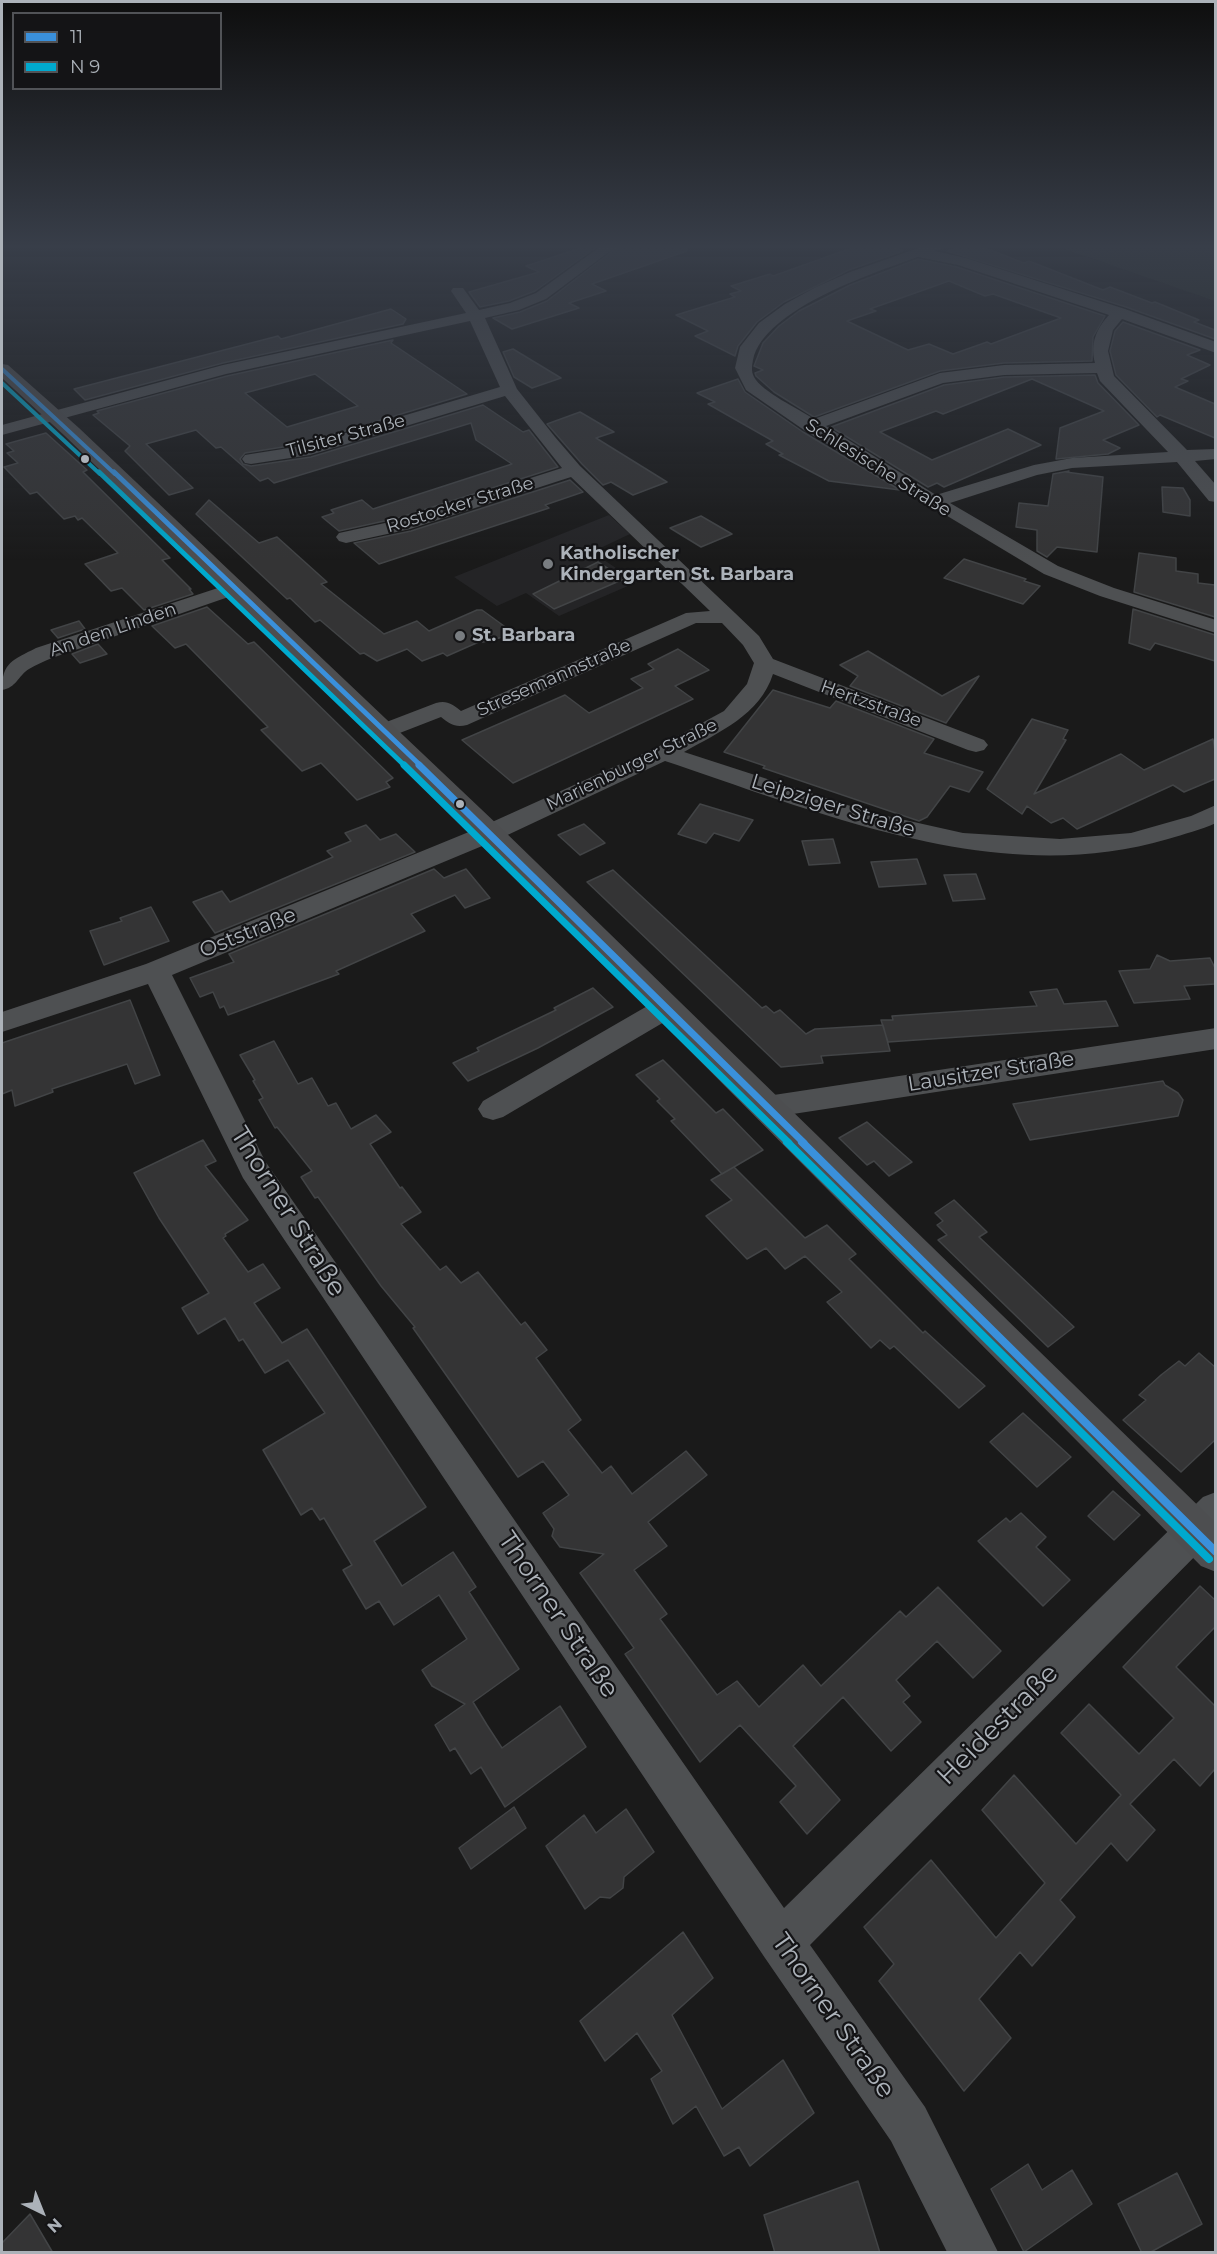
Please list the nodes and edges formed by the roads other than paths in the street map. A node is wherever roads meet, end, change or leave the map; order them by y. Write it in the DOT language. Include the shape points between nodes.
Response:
graph roads {
  1 [pos="304,351"];
  2 [pos="492,351"];
  3 [pos="746,351"];
  4 [pos="1100,351"];
  5 [pos="1103,368"];
  6 [pos="2,369"];
  7 [pos="509,390"];
  8 [pos="54,415"];
  9 [pos="810,426"];
  10 [pos="2,430"];
  11 [pos="1215,454"];
  12 [pos="1181,455"];
  13 [pos="251,459"];
  14 [pos="574,470"];
  15 [pos="1215,497"];
  16 [pos="934,502"];
  17 [pos="346,537"];
  18 [pos="233,589"];
  19 [pos="728,617"];
  20 [pos="1215,627"];
  21 [pos="765,663"];
  22 [pos="2,684"];
  23 [pos="384,731"];
  24 [pos="976,745"];
  25 [pos="664,753"];
  26 [pos="1215,813"];
  27 [pos="490,833"];
  28 [pos="156,971"];
  29 [pos="666,1008"];
  30 [pos="2,1022"];
  31 [pos="1215,1038"];
  32 [pos="767,1107"];
  33 [pos="493,1109"];
  34 [pos="1208,1531"];
  35 [pos="781,1942"];
  36 [pos="973,2253"];
  1 -- 8 [label="street"];
  2 -- 7 [label="street"];
  3 -- 9 [label="street, Schlesische Straße" via="742,371 753,388"];
  4 -- 5 [label="street"];
  5 -- 9 [label="street" via="1004,370 940,378"];
  5 -- 12 [label="street" via="1106,377"];
  6 -- 8 [label="street"];
  7 -- 13 [label="street, Tilsiter Straße" via="304,451"];
  7 -- 14 [label="street"];
  8 -- 10 [label="street"];
  8 -- 18 [label="street"];
  9 -- 16 [label="street, Schlesische Straße"];
  11 -- 12 [label="street"];
  12 -- 15 [label="street"];
  12 -- 16 [label="street" via="1072,463 1034,470"];
  14 -- 17 [label="street, Rostocker Straße" via="403,525"];
  14 -- 19 [label="street"];
  16 -- 20 [label="street, Schlesische Straße" via="1051,570"];
  18 -- 22 [label="street, An den Linden" via="44,653 18,666"];
  18 -- 23 [label="street"];
  19 -- 21 [label="street"];
  19 -- 23 [label="street, Stresemannstraße" via="693,617 459,720 444,708"];
  21 -- 24 [label="street, Hertzstraße"];
  21 -- 25 [label="street, Marienburger Straße" via="758,685 732,716"];
  23 -- 27 [label="street"];
  25 -- 26 [label="street, Leipziger Straße" via="864,819 963,841 1060,847 1132,841"];
  25 -- 27 [label="street, Marienburger Straße"];
  27 -- 28 [label="street, Oststraße"];
  27 -- 29 [label="street"];
  28 -- 30 [label="street, Oststraße"];
  28 -- 35 [label="street, Thorner Straße" via="254,1169"];
  29 -- 32 [label="street"];
  29 -- 33 [label="street"];
  31 -- 32 [label="street, Lausitzer Straße"];
  32 -- 34 [label="street"];
  34 -- 35 [label="street, Heidestraße"];
  35 -- 36 [label="street, Thorner Straße" via="908,2124"];
}
